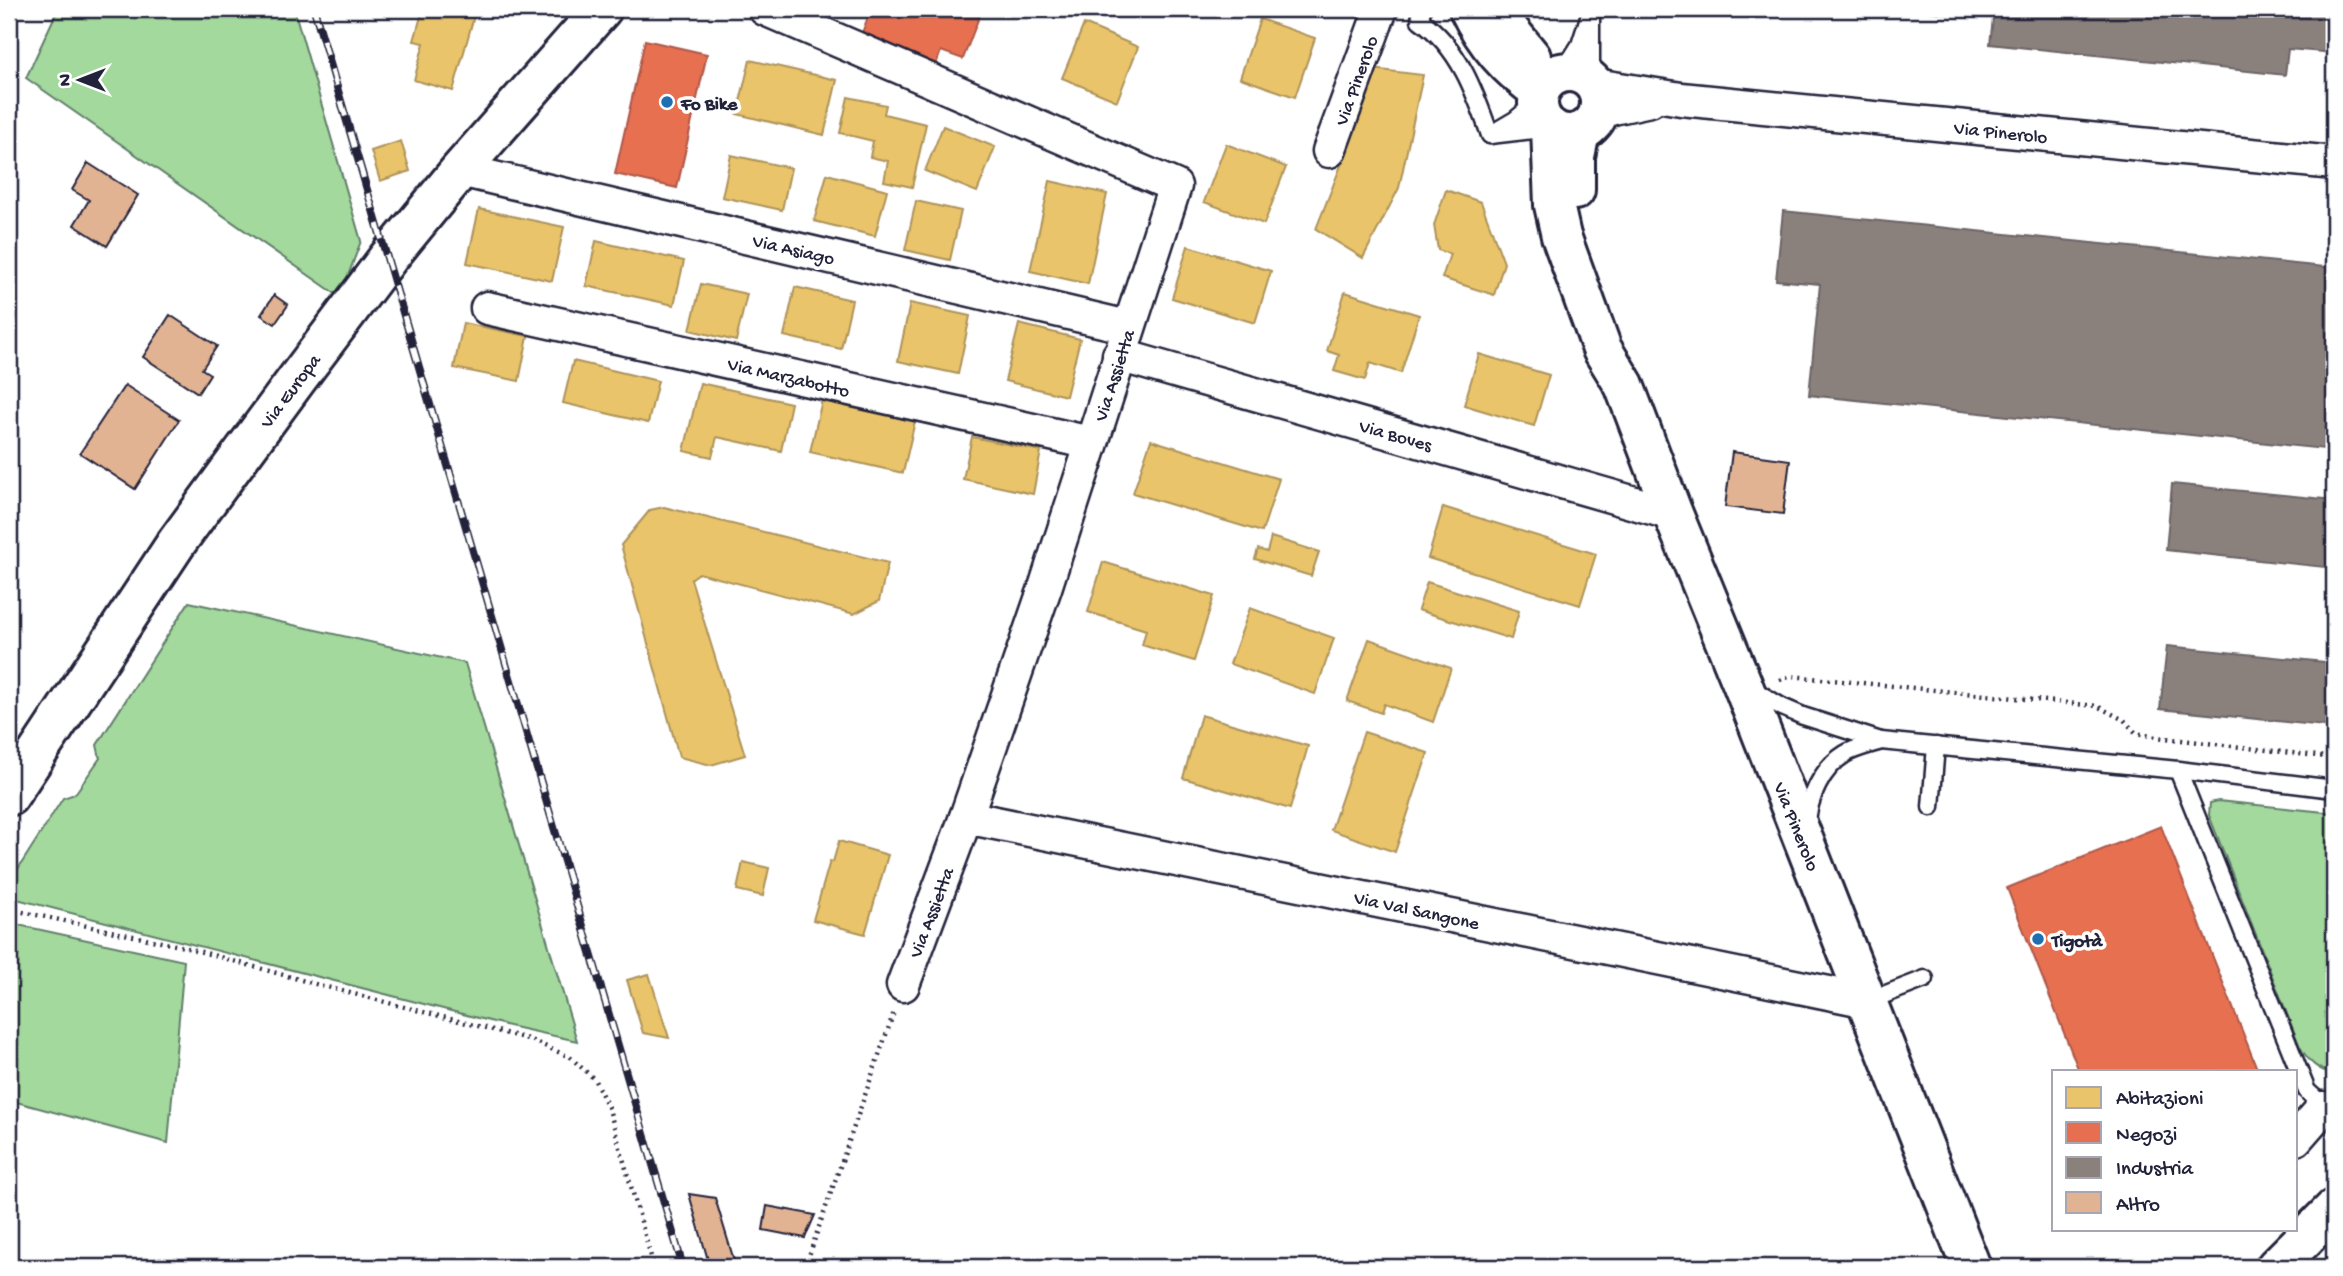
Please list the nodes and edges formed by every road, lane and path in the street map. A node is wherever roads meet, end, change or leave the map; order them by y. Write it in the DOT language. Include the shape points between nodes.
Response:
graph roads {
  1 [pos="602,9"];
  2 [pos="765,9"];
  3 [pos="1381,9"];
  4 [pos="1422,9"];
  5 [pos="1469,9"];
  6 [pos="1500,9"];
  7 [pos="1591,10"];
  8 [pos="1568,97"];
  9 [pos="1490,135"];
  10 [pos="1329,151"];
  11 [pos="2334,163"];
  12 [pos="460,170"];
  13 [pos="487,308"];
  14 [pos="1124,341"];
  15 [pos="1091,443"];
  16 [pos="1673,514"];
  17 [pos="1759,682"];
  18 [pos="1881,741"];
  19 [pos="1936,746"];
  20 [pos="2334,758"];
  21 [pos="2178,770"];
  22 [pos="2334,789"];
  23 [pos="9,796"];
  24 [pos="1931,807"];
  25 [pos="966,817"];
  26 [pos="1806,848"];
  27 [pos="9,909"];
  28 [pos="1925,979"];
  29 [pos="903,985"];
  30 [pos="1868,1001"];
  31 [pos="2298,1070"];
  32 [pos="2298,1071"];
  33 [pos="2328,1111"];
  34 [pos="2298,1137"];
  35 [pos="2334,1209"];
  36 [pos="654,1267"];
  37 [pos="805,1267"];
  38 [pos="1972,1267"];
  39 [pos="2276,1267"];
  1 -- 12 [label="main road, Via Europa"];
  2 -- 14 [label="street, Via Assietta" via="1175,186"];
  3 -- 10 [label="street, Via Pinerolo"];
  4 -- 9 [label="lane" via="1420,20 1459,60"];
  5 -- 8 [label="main road" via="1516,74"];
  6 -- 8 [label="main road" via="1524,50"];
  7 -- 8 [label="lane"];
  7 -- 8 [label="lane"];
  8 -- 9 [label="lane"];
  8 -- 9 [label="lane"];
  8 -- 11 [label="street, Via Pinerolo" via="1637,102 1669,98"];
  8 -- 16 [label="main road, Via Pinerolo" via="1581,222 1613,314 1624,385"];
  12 -- 14 [label="street, Via Asiago"];
  12 -- 23 [label="main road, Via Europa" via="177,542"];
  13 -- 15 [label="street, Via Marzabotto"];
  14 -- 15 [label="street, Via Assietta"];
  14 -- 16 [label="street, Via Boves"];
  15 -- 25 [label="street, Via Assietta"];
  16 -- 17 [label="main road, Via Pinerolo"];
  17 -- 18 [label="lane" via="1782,707"];
  17 -- 20 [label="path" via="1791,677 2097,706 2124,720 2136,733"];
  17 -- 26 [label="main road, Via Pinerolo"];
  18 -- 19 [label="lane"];
  18 -- 26 [label="lane" via="1844,754 1818,782 1807,809"];
  19 -- 21 [label="lane"];
  19 -- 24 [label="lane"];
  21 -- 22 [label="lane"];
  21 -- 31 [label="lane"];
  25 -- 29 [label="street, Via Assietta"];
  25 -- 30 [label="street, Via Val Sangone"];
  26 -- 30 [label="main road, Via Pinerolo"];
  27 -- 36 [label="path" via="184,947 528,1039 570,1057 594,1079 609,1109"];
  28 -- 30 [label="lane"];
  29 -- 37 [label="path"];
  30 -- 38 [label="main road, Via Pinerolo"];
  32 -- 33 [label="lane" via="2306,1091"];
  33 -- 34 [label="street"];
  35 -- 39 [label="main road"];
}
